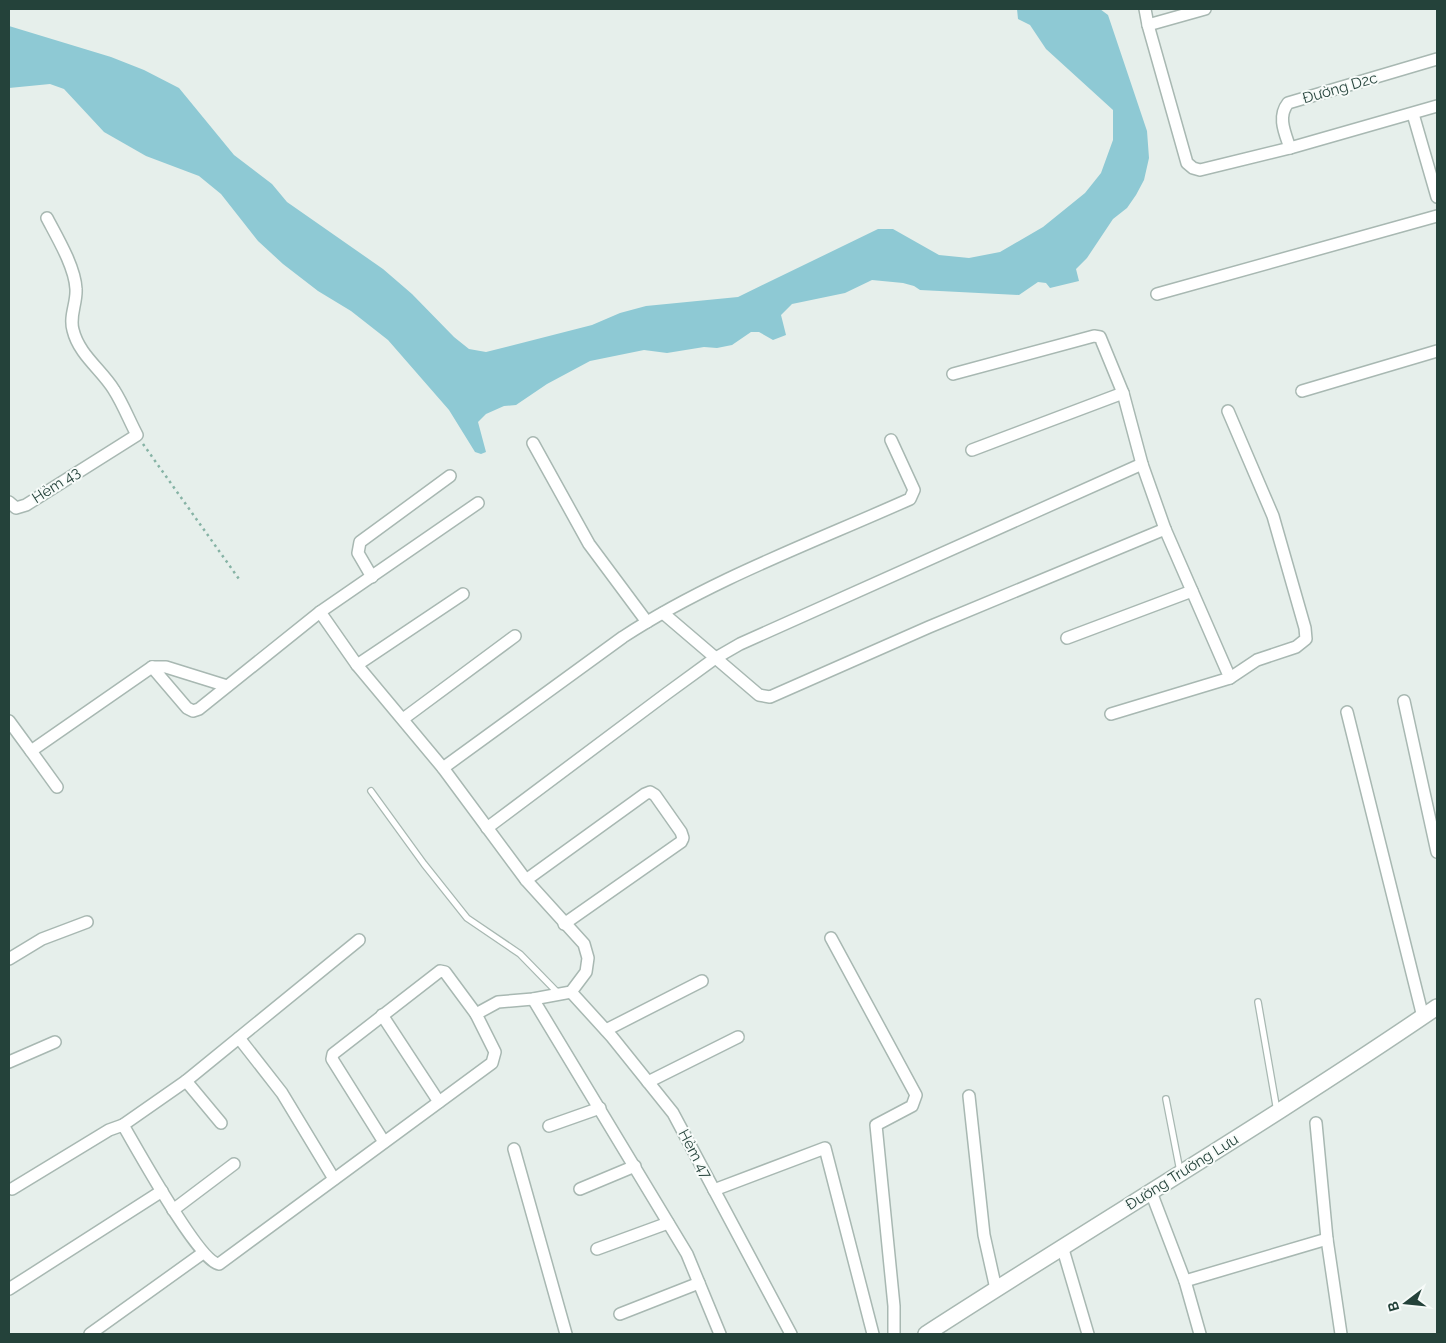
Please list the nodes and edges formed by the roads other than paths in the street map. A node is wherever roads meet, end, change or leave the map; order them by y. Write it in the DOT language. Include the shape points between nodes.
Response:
graph roads {
  1 [pos="1145,9"];
  2 [pos="1205,9"];
  3 [pos="1148,25"];
  4 [pos="1437,59"];
  5 [pos="1437,106"];
  6 [pos="1413,114"];
  7 [pos="1290,148"];
  8 [pos="1437,197"];
  9 [pos="1437,216"];
  10 [pos="47,218"];
  11 [pos="1157,294"];
  12 [pos="1437,351"];
  13 [pos="953,374"];
  14 [pos="1302,391"];
  15 [pos="1123,393"];
  16 [pos="1228,411"];
  17 [pos="892,440"];
  18 [pos="533,443"];
  19 [pos="972,450"];
  20 [pos="1142,464"];
  21 [pos="450,476"];
  22 [pos="9,502"];
  23 [pos="478,503"];
  24 [pos="1165,529"];
  25 [pos="372,577"];
  26 [pos="1192,591"];
  27 [pos="463,594"];
  28 [pos="320,612"];
  29 [pos="663,613"];
  30 [pos="643,624"];
  31 [pos="515,636"];
  32 [pos="1067,638"];
  33 [pos="714,659"];
  34 [pos="356,665"];
  35 [pos="152,667"];
  36 [pos="1230,678"];
  37 [pos="227,686"];
  38 [pos="1404,701"];
  39 [pos="1347,712"];
  40 [pos="1111,714"];
  41 [pos="403,719"];
  42 [pos="9,721"];
  43 [pos="30,751"];
  44 [pos="443,768"];
  45 [pos="57,787"];
  46 [pos="371,791"];
  47 [pos="487,828"];
  48 [pos="1437,852"];
  49 [pos="526,880"];
  50 [pos="87,922"];
  51 [pos="564,924"];
  52 [pos="831,938"];
  53 [pos="359,940"];
  54 [pos="9,959"];
  55 [pos="702,981"];
  56 [pos="571,992"];
  57 [pos="559,994"];
  58 [pos="533,999"];
  59 [pos="1258,1002"];
  60 [pos="1437,1007"];
  61 [pos="476,1014"];
  62 [pos="382,1015"];
  63 [pos="1423,1017"];
  64 [pos="606,1030"];
  65 [pos="738,1037"];
  66 [pos="239,1038"];
  67 [pos="54,1042"];
  68 [pos="9,1062"];
  69 [pos="186,1081"];
  70 [pos="648,1082"];
  71 [pos="969,1096"];
  72 [pos="1166,1099"];
  73 [pos="439,1102"];
  74 [pos="600,1108"];
  75 [pos="1278,1113"];
  76 [pos="221,1123"];
  77 [pos="1316,1123"];
  78 [pos="123,1125"];
  79 [pos="549,1126"];
  80 [pos="384,1142"];
  81 [pos="514,1148"];
  82 [pos="234,1164"];
  83 [pos="634,1166"];
  84 [pos="1180,1174"];
  85 [pos="334,1180"];
  86 [pos="12,1189"];
  87 [pos="580,1189"];
  88 [pos="714,1190"];
  89 [pos="162,1191"];
  90 [pos="1151,1192"];
  91 [pos="173,1210"];
  92 [pos="668,1223"];
  93 [pos="1328,1239"];
  94 [pos="1062,1246"];
  95 [pos="597,1249"];
  96 [pos="203,1253"];
  97 [pos="1185,1281"];
  98 [pos="699,1283"];
  99 [pos="9,1289"];
  100 [pos="996,1289"];
  101 [pos="620,1314"];
  102 [pos="90,1334"];
  103 [pos="566,1334"];
  104 [pos="720,1334"];
  105 [pos="791,1334"];
  106 [pos="873,1334"];
  107 [pos="894,1334"];
  108 [pos="926,1334"];
  109 [pos="1088,1334"];
  110 [pos="1200,1334"];
  111 [pos="1341,1334"];
  1 -- 3 [label="street"];
  2 -- 3 [label="street"];
  3 -- 7 [label="street" via="1190,166 1200,170"];
  4 -- 7 [label="street, Đường D2c" via="1288,103 1282,119"];
  5 -- 6 [label="street"];
  6 -- 7 [label="street"];
  6 -- 8 [label="street"];
  9 -- 11 [label="street"];
  10 -- 22 [label="street, Hẻm 43" via="76,287 76,304 71,318 73,331 84,354 114,389 135,436 26,505 16,508"];
  12 -- 14 [label="street"];
  13 -- 15 [label="street" via="1094,336 1100,337 1105,346"];
  15 -- 19 [label="street"];
  15 -- 20 [label="street"];
  16 -- 36 [label="street" via="1272,516 1306,639 1296,647 1257,660"];
  17 -- 29 [label="street" via="914,490 910,499 708,589"];
  18 -- 30 [label="street" via="589,544"];
  20 -- 24 [label="street"];
  20 -- 33 [label="street" via="870,584"];
  21 -- 25 [label="street" via="360,542 358,553"];
  23 -- 25 [label="street"];
  24 -- 26 [label="street"];
  24 -- 33 [label="street" via="929,626 770,697 759,695"];
  25 -- 28 [label="street"];
  26 -- 32 [label="street"];
  26 -- 36 [label="street"];
  27 -- 34 [label="street"];
  28 -- 34 [label="street"];
  28 -- 37 [label="street"];
  29 -- 30 [label="street"];
  29 -- 33 [label="street"];
  30 -- 44 [label="street"];
  31 -- 41 [label="street"];
  33 -- 47 [label="street"];
  34 -- 41 [label="street"];
  35 -- 37 [label="street" via="166,666"];
  35 -- 37 [label="street" via="193,711 199,710"];
  35 -- 43 [label="street"];
  36 -- 40 [label="street"];
  38 -- 48 [label="street"];
  39 -- 63 [label="street"];
  41 -- 44 [label="street"];
  42 -- 43 [label="street"];
  43 -- 45 [label="street"];
  44 -- 47 [label="street"];
  46 -- 57 [label="lane" via="467,918 520,954"];
  47 -- 49 [label="street"];
  49 -- 51 [label="street"];
  49 -- 51 [label="street" via="645,794 655,795 681,832 681,842"];
  50 -- 54 [label="street" via="42,939"];
  51 -- 56 [label="street" via="584,944 588,958 586,972"];
  52 -- 107 [label="street" via="916,1095 912,1106 876,1125"];
  53 -- 66 [label="street"];
  55 -- 64 [label="street"];
  56 -- 57 [label="street"];
  56 -- 64 [label="street, Hẻm 47"];
  57 -- 58 [label="street"];
  58 -- 61 [label="street" via="498,1002"];
  58 -- 74 [label="street"];
  59 -- 75 [label="lane"];
  60 -- 63 [label="street, Đường Trường Lưu"];
  61 -- 62 [label="street" via="445,972 440,971"];
  61 -- 73 [label="street" via="495,1057 492,1063"];
  62 -- 73 [label="street"];
  62 -- 80 [label="street" via="332,1059"];
  63 -- 75 [label="street, Đường Trường Lưu"];
  64 -- 70 [label="street, Hẻm 47"];
  65 -- 70 [label="street"];
  66 -- 69 [label="street"];
  66 -- 85 [label="street" via="282,1093"];
  67 -- 68 [label="street"];
  69 -- 76 [label="street"];
  69 -- 78 [label="street"];
  70 -- 88 [label="street, Hẻm 47" via="673,1113"];
  71 -- 100 [label="street" via="983,1228"];
  72 -- 84 [label="lane"];
  73 -- 80 [label="street"];
  74 -- 79 [label="street"];
  74 -- 83 [label="street"];
  75 -- 84 [label="street, Đường Trường Lưu"];
  77 -- 93 [label="street"];
  78 -- 86 [label="street" via="109,1130"];
  78 -- 89 [label="street"];
  80 -- 85 [label="street"];
  81 -- 103 [label="street"];
  82 -- 91 [label="street"];
  83 -- 87 [label="street"];
  83 -- 92 [label="street"];
  84 -- 90 [label="street, Đường Trường Lưu"];
  85 -- 96 [label="street" via="219,1264 213,1264"];
  88 -- 105 [label="street, Hẻm 47"];
  88 -- 106 [label="street" via="825,1148"];
  89 -- 91 [label="street"];
  89 -- 99 [label="street"];
  90 -- 94 [label="street, Đường Trường Lưu"];
  90 -- 97 [label="street"];
  91 -- 96 [label="street"];
  92 -- 95 [label="street"];
  92 -- 98 [label="street" via="687,1254"];
  93 -- 97 [label="street"];
  93 -- 111 [label="street"];
  94 -- 100 [label="street, Đường Trường Lưu"];
  94 -- 109 [label="street"];
  96 -- 102 [label="street"];
  97 -- 110 [label="street"];
  98 -- 101 [label="street"];
  98 -- 104 [label="street"];
  100 -- 108 [label="street, Đường Trường Lưu"];
}
